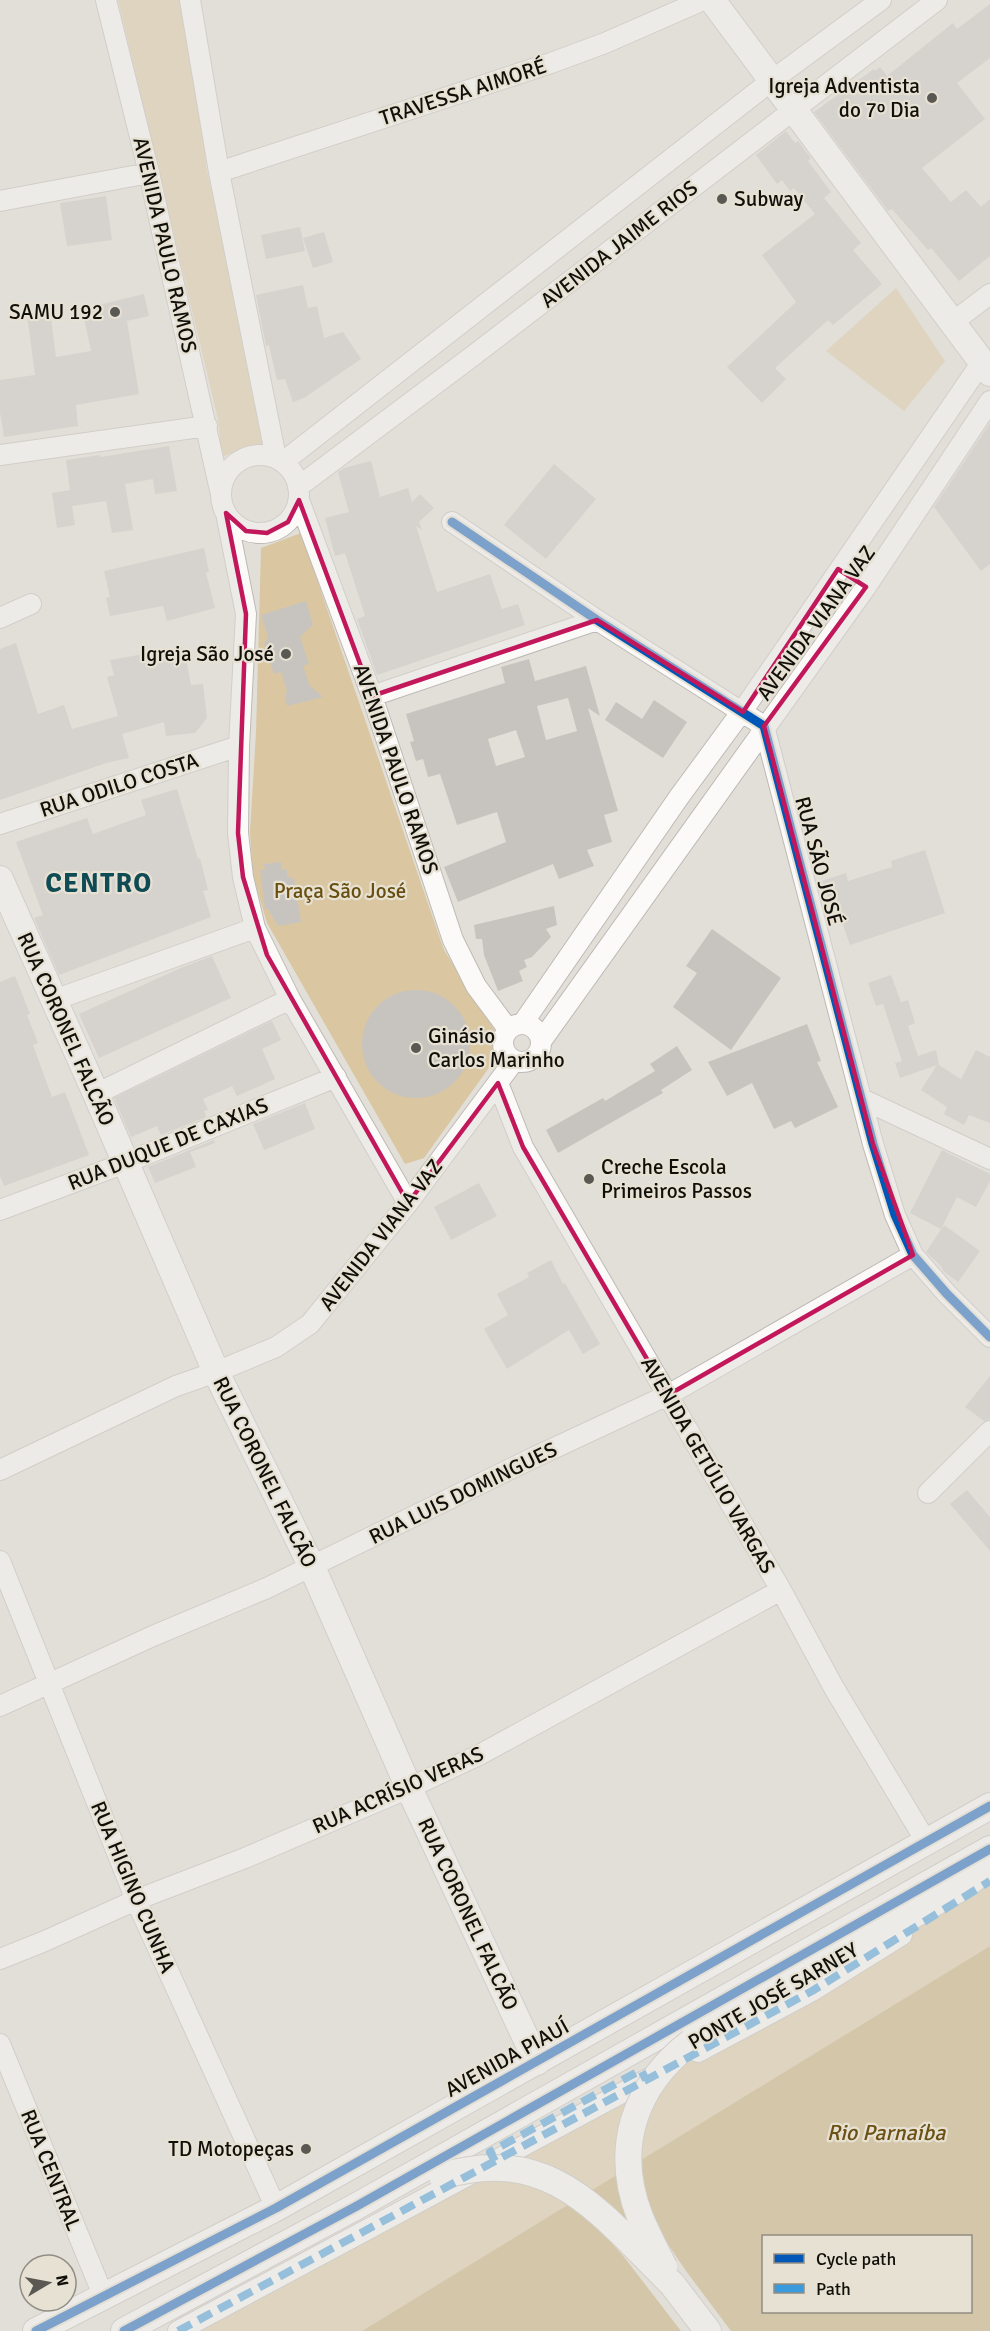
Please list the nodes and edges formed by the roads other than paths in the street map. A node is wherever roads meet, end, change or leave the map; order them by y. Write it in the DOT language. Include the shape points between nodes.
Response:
graph roads {
  1 [pos="106,0"];
  2 [pos="190,0"];
  3 [pos="703,0"];
  4 [pos="712,0"];
  5 [pos="881,0"];
  6 [pos="938,0"];
  7 [pos="771,81"];
  8 [pos="793,110"];
  9 [pos="219,172"];
  10 [pos="149,173"];
  11 [pos="0,201"];
  12 [pos="616,204"];
  13 [pos="636,230"];
  14 [pos="990,294"];
  15 [pos="952,322"];
  16 [pos="454,329"];
  17 [pos="474,355"];
  18 [pos="986,368"];
  19 [pos="990,401"];
  20 [pos="207,426"];
  21 [pos="0,455"];
  22 [pos="280,460"];
  23 [pos="220,490"];
  24 [pos="298,494"];
  25 [pos="226,513"];
  26 [pos="452,522"];
  27 [pos="838,569"];
  28 [pos="866,587"];
  29 [pos="31,604"];
  30 [pos="0,618"];
  31 [pos="597,620"];
  32 [pos="372,696"];
  33 [pos="742,712"];
  34 [pos="765,726"];
  35 [pos="239,746"];
  36 [pos="0,824"];
  37 [pos="622,878"];
  38 [pos="0,879"];
  39 [pos="644,894"];
  40 [pos="255,928"];
  41 [pos="290,999"];
  42 [pos="54,1000"];
  43 [pos="516,1026"];
  44 [pos="542,1040"];
  45 [pos="514,1060"];
  46 [pos="336,1077"];
  47 [pos="498,1083"];
  48 [pos="96,1094"];
  49 [pos="862,1099"];
  50 [pos="990,1159"];
  51 [pos="125,1163"];
  52 [pos="408,1203"];
  53 [pos="0,1210"];
  54 [pos="913,1254"];
  55 [pos="990,1337"];
  56 [pos="216,1372"];
  57 [pos="668,1395"];
  58 [pos="990,1431"];
  59 [pos="0,1470"];
  60 [pos="928,1493"];
  61 [pos="0,1562"];
  62 [pos="312,1567"];
  63 [pos="780,1590"];
  64 [pos="50,1685"];
  65 [pos="0,1706"];
  66 [pos="409,1788"];
  67 [pos="990,1806"];
  68 [pos="927,1843"];
  69 [pos="990,1849"];
  70 [pos="990,1866"];
  71 [pos="990,1881"];
  72 [pos="136,1900"];
  73 [pos="0,1959"];
  74 [pos="0,2044"];
  75 [pos="537,2062"];
  76 [pos="276,2208"];
  77 [pos="672,2284"];
  78 [pos="103,2295"];
  79 [pos="178,2325"];
  80 [pos="36,2331"];
  81 [pos="124,2331"];
  82 [pos="139,2331"];
  83 [pos="708,2331"];
  1 -- 10 [label="street, AVENIDA PAULO RAMOS"];
  2 -- 9 [label="street"];
  3 -- 9 [label="street, TRAVESSA AIMORÉ" via="562,59"];
  4 -- 7 [label="main road"];
  5 -- 7 [label="street, AVENIDA JAIME RIOS"];
  6 -- 8 [label="street, AVENIDA JAIME RIOS"];
  7 -- 8 [label="main road"];
  7 -- 12 [label="street, AVENIDA JAIME RIOS"];
  8 -- 13 [label="street, AVENIDA JAIME RIOS"];
  8 -- 15 [label="main road"];
  9 -- 22 [label="street"];
  10 -- 11 [label="street"];
  10 -- 20 [label="street, AVENIDA PAULO RAMOS"];
  12 -- 13 [label="street"];
  12 -- 16 [label="street, AVENIDA JAIME RIOS"];
  13 -- 17 [label="street, AVENIDA JAIME RIOS"];
  14 -- 15 [label="street"];
  15 -- 18 [label="main road"];
  16 -- 17 [label="street"];
  16 -- 22 [label="street, AVENIDA JAIME RIOS"];
  17 -- 24 [label="street, AVENIDA JAIME RIOS"];
  18 -- 27 [label="street, AVENIDA VIANA VAZ"];
  19 -- 28 [label="street, AVENIDA VIANA VAZ"];
  20 -- 21 [label="street"];
  20 -- 23 [label="street, AVENIDA PAULO RAMOS"];
  22 -- 23 [label="street" via="258,454 240,459 226,472"];
  22 -- 24 [label="street" via="290,469"];
  23 -- 25 [label="street"];
  24 -- 25 [label="street" via="295,512 288,522 267,533 246,531"];
  24 -- 32 [label="street, AVENIDA PAULO RAMOS"];
  25 -- 35 [label="street" via="246,614"];
  26 -- 31 [label="street"];
  27 -- 28 [label="street"];
  27 -- 33 [label="street, AVENIDA VIANA VAZ"];
  28 -- 34 [label="street, AVENIDA VIANA VAZ"];
  29 -- 30 [label="street"];
  31 -- 32 [label="street"];
  31 -- 33 [label="street"];
  32 -- 43 [label="street, AVENIDA PAULO RAMOS" via="453,940 476,986"];
  33 -- 34 [label="street"];
  33 -- 37 [label="street, AVENIDA VIANA VAZ"];
  34 -- 39 [label="street, AVENIDA VIANA VAZ"];
  34 -- 49 [label="street, RUA SÃO JOSÉ"];
  35 -- 36 [label="street, RUA ODILO COSTA"];
  35 -- 40 [label="street" via="238,833"];
  37 -- 39 [label="street"];
  37 -- 43 [label="street, AVENIDA VIANA VAZ"];
  38 -- 42 [label="main road, RUA CORONEL FALCÃO"];
  39 -- 44 [label="street, AVENIDA VIANA VAZ"];
  40 -- 41 [label="street"];
  40 -- 42 [label="street"];
  41 -- 46 [label="street"];
  41 -- 48 [label="street"];
  42 -- 48 [label="main road, RUA CORONEL FALCÃO"];
  43 -- 44 [label="street" via="535,1028"];
  43 -- 45 [label="street" via="505,1034 503,1046"];
  44 -- 45 [label="street" via="540,1051 532,1060"];
  45 -- 47 [label="street, AVENIDA VIANA VAZ"];
  46 -- 51 [label="street, RUA DUQUE DE CAXIAS"];
  46 -- 52 [label="street"];
  47 -- 52 [label="street, AVENIDA VIANA VAZ"];
  47 -- 57 [label="street, AVENIDA GETÚLIO VARGAS" via="523,1147"];
  48 -- 51 [label="main road, RUA CORONEL FALCÃO"];
  49 -- 50 [label="street"];
  49 -- 54 [label="street, RUA SÃO JOSÉ" via="895,1215"];
  51 -- 53 [label="street, RUA DUQUE DE CAXIAS"];
  51 -- 56 [label="main road, RUA CORONEL FALCÃO"];
  52 -- 56 [label="street, AVENIDA VIANA VAZ" via="310,1323 276,1347"];
  54 -- 55 [label="street, RUA SÃO JOSÉ"];
  54 -- 57 [label="street, RUA LUIS DOMINGUES"];
  56 -- 59 [label="street, AVENIDA VIANA VAZ" via="176,1386"];
  56 -- 62 [label="main road, RUA CORONEL FALCÃO"];
  57 -- 62 [label="street, RUA LUIS DOMINGUES"];
  57 -- 63 [label="street, AVENIDA GETÚLIO VARGAS"];
  58 -- 60 [label="street"];
  61 -- 64 [label="street, RUA HIGINO CUNHA"];
  62 -- 64 [label="street, RUA LUIS DOMINGUES"];
  62 -- 66 [label="main road, RUA CORONEL FALCÃO"];
  63 -- 66 [label="street, RUA ACRÍSIO VERAS" via="501,1743"];
  63 -- 68 [label="street, AVENIDA GETÚLIO VARGAS" via="834,1689"];
  64 -- 65 [label="street, RUA LUIS DOMINGUES"];
  64 -- 72 [label="street, RUA HIGINO CUNHA"];
  66 -- 72 [label="street, RUA ACRÍSIO VERAS"];
  66 -- 75 [label="main road, RUA CORONEL FALCÃO"];
  67 -- 68 [label="main road, AVENIDA PIAUÍ"];
  68 -- 75 [label="main road, AVENIDA PIAUÍ"];
  69 -- 81 [label="main road" via="355,2206"];
  70 -- 77 [label="main road, PONTE JOSÉ SARNEY, bridge" via="964,1886 691,2042 652,2081 629,2135 629,2163 639,2216"];
  71 -- 79 [label="street" via="812,1991 495,2162"];
  72 -- 73 [label="street, RUA ACRÍSIO VERAS"];
  72 -- 76 [label="street, RUA HIGINO CUNHA"];
  74 -- 78 [label="street, RUA CENTRAL"];
  75 -- 76 [label="main road, AVENIDA PIAUÍ"];
  76 -- 78 [label="main road, AVENIDA PIAUÍ"];
  77 -- 79 [label="main road, PONTE JOSÉ SARNEY, bridge" via="600,2213 561,2185 531,2171 498,2166 442,2176"];
  77 -- 83 [label="main road, PONTE JOSÉ SARNEY"];
  78 -- 80 [label="main road, AVENIDA PIAUÍ"];
  79 -- 82 [label="main road, PONTE JOSÉ SARNEY"];
}
